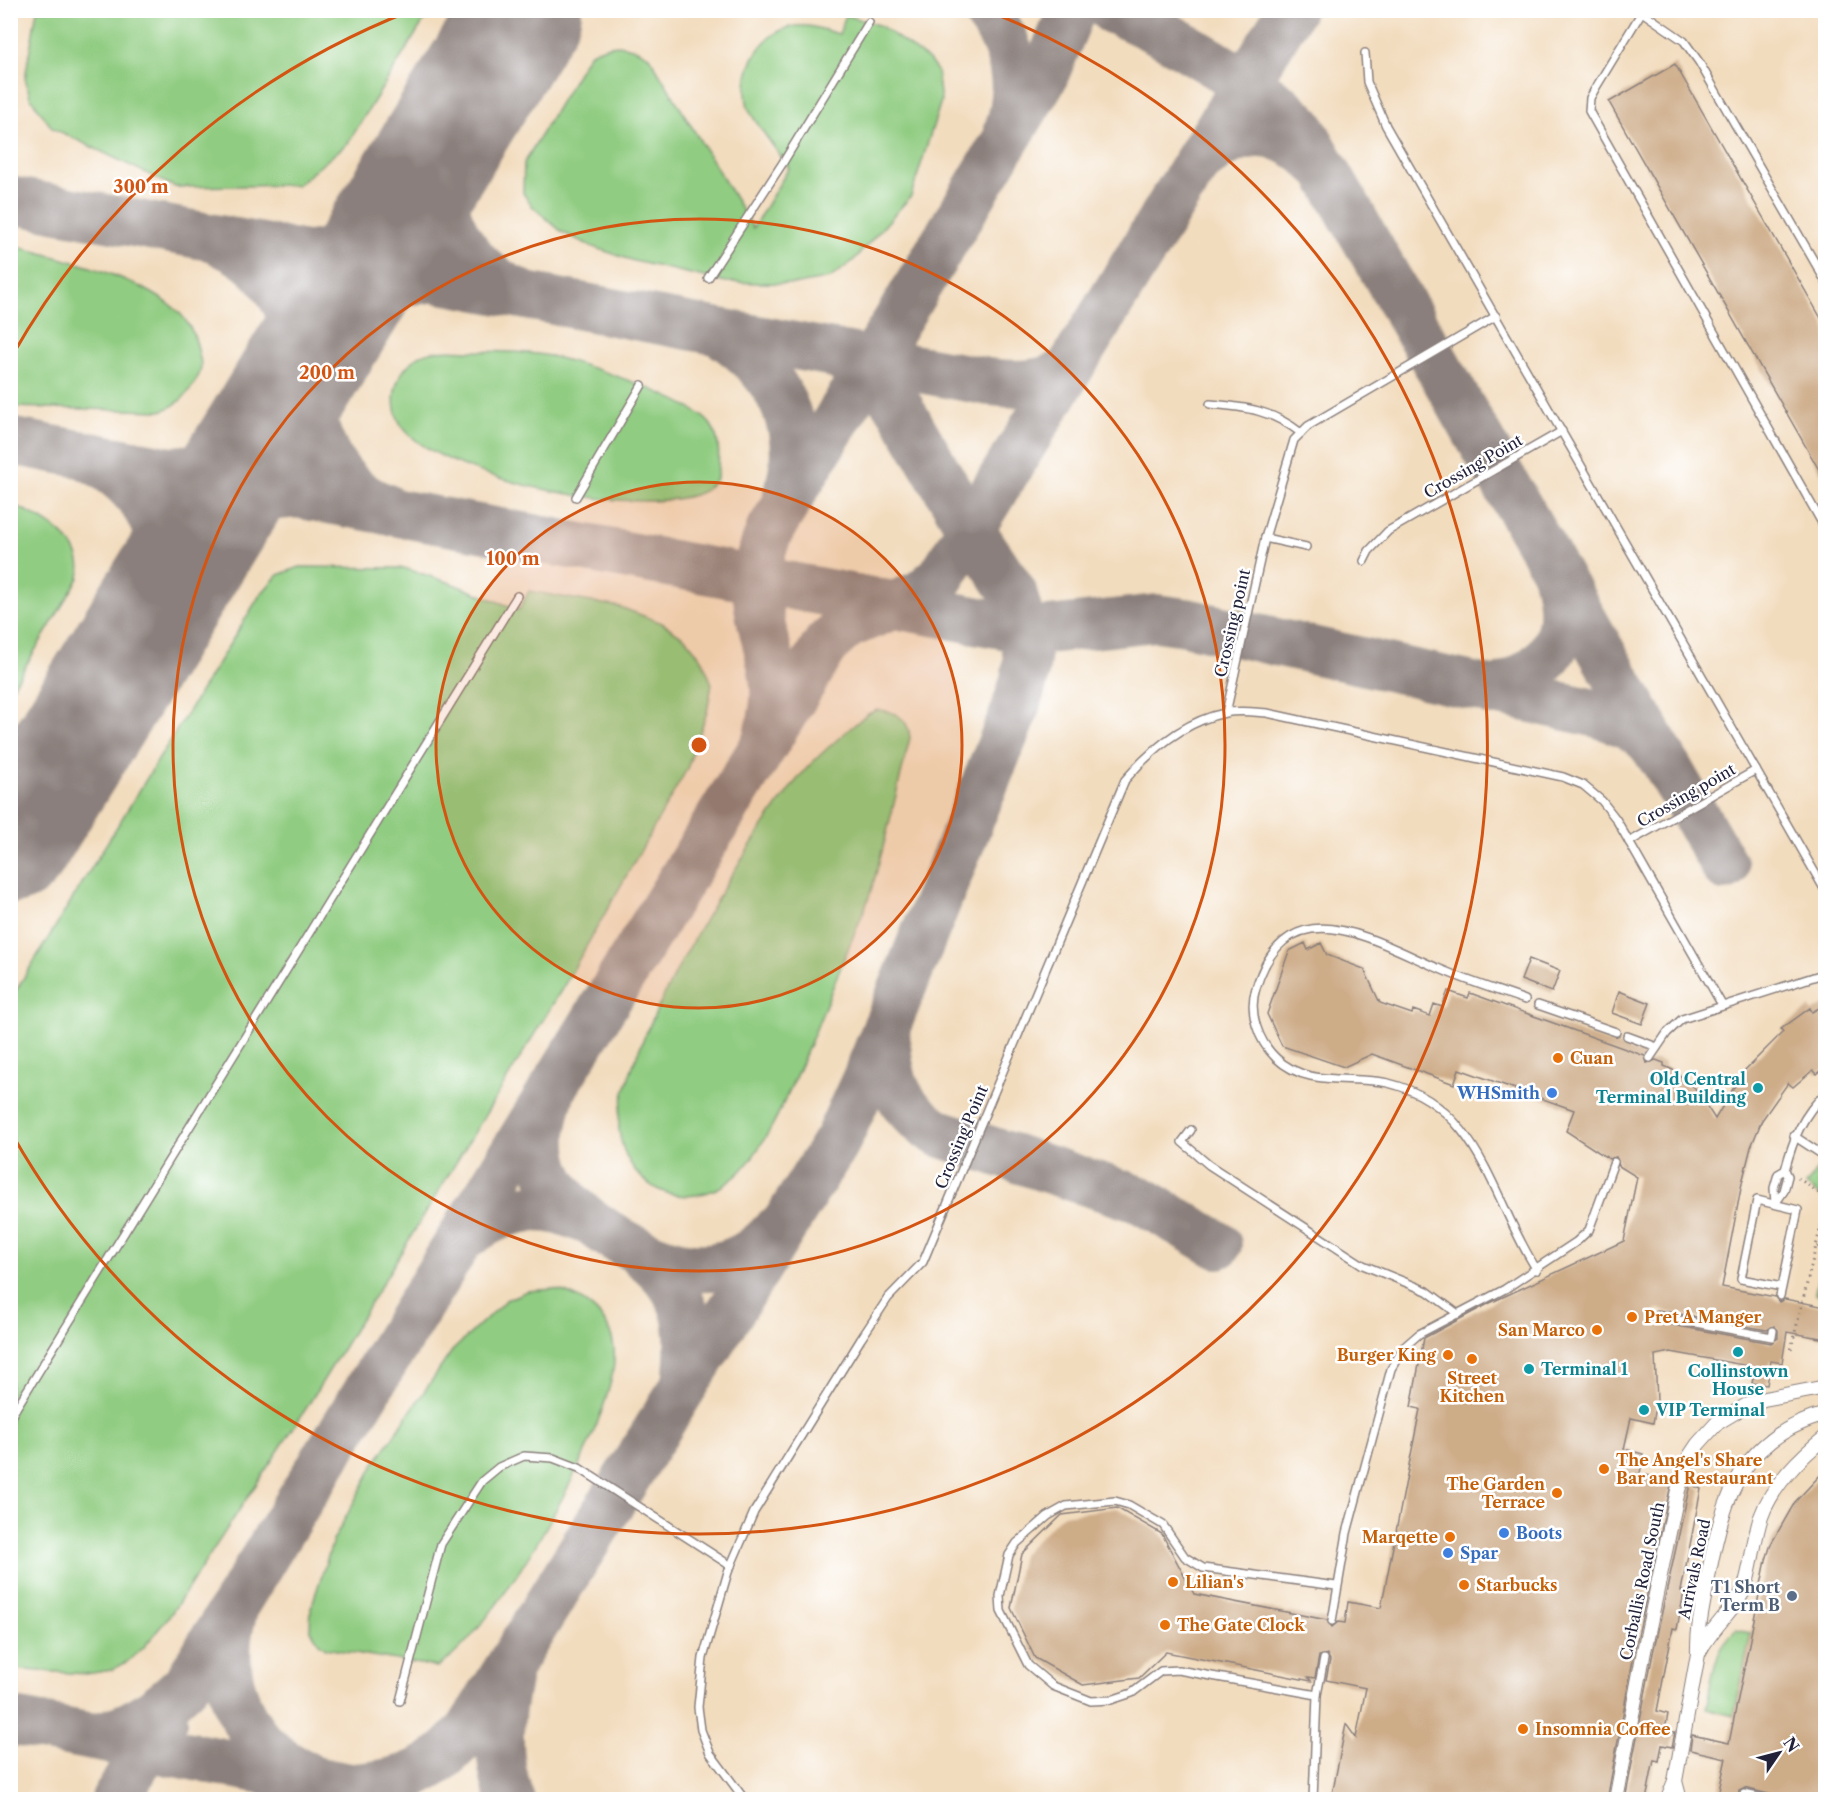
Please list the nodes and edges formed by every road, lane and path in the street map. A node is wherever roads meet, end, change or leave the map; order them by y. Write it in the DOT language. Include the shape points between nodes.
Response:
graph roads {
  1 [pos="1643,11"];
  2 [pos="869,22"];
  3 [pos="1365,53"];
  4 [pos="708,278"];
  5 [pos="1826,282"];
  6 [pos="1496,316"];
  7 [pos="642,385"];
  8 [pos="1210,404"];
  9 [pos="1562,431"];
  10 [pos="1301,433"];
  11 [pos="576,497"];
  12 [pos="1826,530"];
  13 [pos="1265,538"];
  14 [pos="1306,547"];
  15 [pos="1364,561"];
  16 [pos="517,596"];
  17 [pos="1226,713"];
  18 [pos="1756,770"];
  19 [pos="1629,842"];
  20 [pos="1826,892"];
  21 [pos="1826,973"];
  22 [pos="1525,1000"];
  23 [pos="1538,1005"];
  24 [pos="1722,1005"];
  25 [pos="1616,1032"];
  26 [pos="1627,1036"];
  27 [pos="1656,1047"];
  28 [pos="1650,1058"];
  29 [pos="1826,1094"];
  30 [pos="1191,1130"];
  31 [pos="1794,1136"];
  32 [pos="1826,1157"];
  33 [pos="1614,1162"];
  34 [pos="1785,1170"];
  35 [pos="1826,1198"];
  36 [pos="1775,1204"];
  37 [pos="1826,1205"];
  38 [pos="1826,1242"];
  39 [pos="1815,1248"];
  40 [pos="1537,1270"];
  41 [pos="1782,1287"];
  42 [pos="1780,1296"];
  43 [pos="1458,1314"];
  44 [pos="1657,1316"];
  45 [pos="1773,1331"];
  46 [pos="1791,1349"];
  47 [pos="1826,1387"];
  48 [pos="1826,1414"];
  49 [pos="10,1418"];
  50 [pos="1826,1437"];
  51 [pos="731,1566"];
  52 [pos="1336,1586"];
  53 [pos="1332,1621"];
  54 [pos="1698,1654"];
  55 [pos="1324,1659"];
  56 [pos="1317,1695"];
  57 [pos="400,1701"];
  58 [pos="1675,1781"];
  59 [pos="745,1800"];
  60 [pos="1313,1800"];
  61 [pos="1616,1800"];
  62 [pos="1667,1800"];
  63 [pos="1680,1800"];
  64 [pos="1743,1800"];
  65 [pos="1772,1800"];
  1 -- 5 [label="lane" via="1684,41 1699,62"];
  1 -- 12 [label="lane" via="1590,98 1589,111"];
  2 -- 4 [label="lane"];
  3 -- 6 [label="lane" via="1367,82 1386,126"];
  6 -- 9 [label="lane"];
  6 -- 10 [label="lane"];
  7 -- 11 [label="lane"];
  8 -- 10 [label="lane" via="1258,409 1286,421"];
  9 -- 15 [label="lane, Crossing Point" via="1398,525 1379,539"];
  9 -- 18 [label="lane"];
  10 -- 13 [label="lane, Crossing point" via="1294,440"];
  13 -- 14 [label="lane"];
  13 -- 17 [label="lane, Crossing point"];
  16 -- 49 [label="lane"];
  17 -- 19 [label="lane" via="1267,713 1563,777 1583,785 1602,801"];
  17 -- 51 [label="lane, Crossing Point" via="1184,729 1147,753 1125,780 923,1262 888,1298 861,1339 754,1512"];
  18 -- 19 [label="lane, Crossing point"];
  18 -- 20 [label="lane"];
  19 -- 24 [label="lane"];
  21 -- 24 [label="lane"];
  22 -- 40 [label="lane" via="1356,933 1325,927 1300,932 1276,950 1261,974 1253,1004 1255,1023 1264,1044 1287,1067 1320,1079 1368,1080 1408,1089 1425,1097 1460,1125 1473,1143 1518,1241"];
  23 -- 25 [label="lane"];
  24 -- 27 [label="lane" via="1682,1019"];
  26 -- 27 [label="lane"];
  27 -- 28 [label="lane"];
  29 -- 31 [label="lane" via="1810,1110"];
  30 -- 43 [label="lane" via="1182,1142 1209,1165 1363,1265 1427,1291"];
  31 -- 32 [label="lane"];
  31 -- 34 [label="lane"];
  33 -- 40 [label="lane" via="1589,1230"];
  34 -- 35 [label="path"];
  34 -- 36 [label="lane" via="1788,1176 1784,1191"];
  36 -- 41 [label="lane" via="1798,1210"];
  36 -- 41 [label="lane" via="1757,1200 1741,1279"];
  37 -- 39 [label="path"];
  38 -- 39 [label="path"];
  39 -- 46 [label="path"];
  40 -- 43 [label="lane"];
  41 -- 42 [label="lane"];
  43 -- 52 [label="lane" via="1419,1334 1404,1347 1391,1369"];
  44 -- 45 [label="lane" via="1772,1337"];
  47 -- 61 [label="street, Corballis Road South, bridge" via="1764,1399 1738,1410 1717,1424 1690,1456 1678,1490"];
  48 -- 54 [label="street, Arrivals Road" via="1769,1440 1738,1476 1718,1527 1697,1633"];
  50 -- 54 [label="street" via="1798,1461 1771,1497 1762,1515 1744,1590"];
  51 -- 57 [label="lane" via="579,1468 553,1458 525,1456 482,1481 441,1544"];
  51 -- 59 [label="lane" via="703,1658 698,1707 710,1753"];
  52 -- 53 [label="lane"];
  52 -- 56 [label="lane" via="1203,1568 1185,1557 1163,1525 1115,1501 1066,1506 1048,1516 1009,1555 1000,1596 1001,1611 1028,1665 1053,1686 1091,1701 1132,1694 1161,1671 1178,1670"];
  54 -- 58 [label="street, Arrivals Road"];
  55 -- 56 [label="lane"];
  56 -- 60 [label="lane"];
  58 -- 62 [label="street, Arrivals Road"];
  58 -- 63 [label="street, Arrivals Road"];
  64 -- 65 [label="lane" via="1744,1794"];
}
